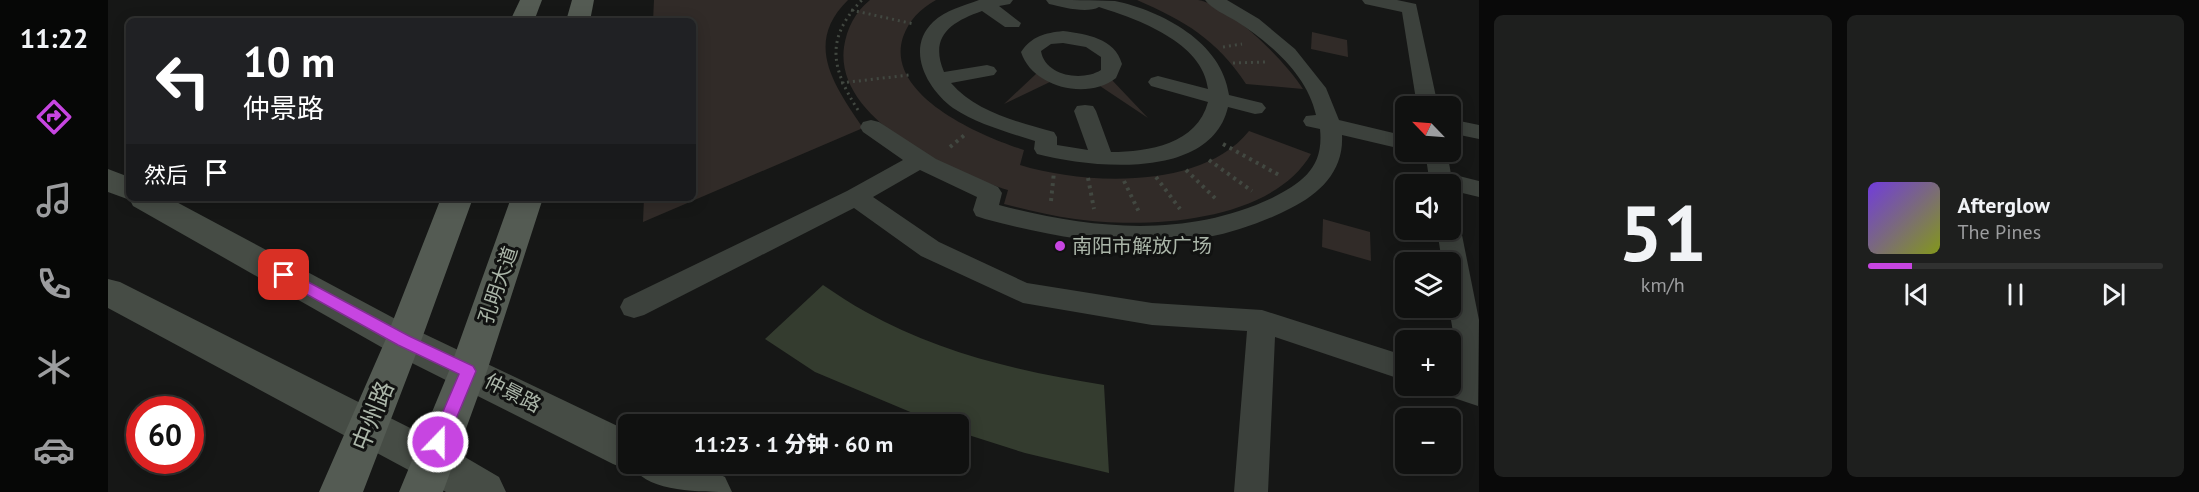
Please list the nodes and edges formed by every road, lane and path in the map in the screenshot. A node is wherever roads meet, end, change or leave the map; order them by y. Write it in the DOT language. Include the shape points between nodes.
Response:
graph roads {
  1 [pos="531,0"];
  2 [pos="583,0"];
  3 [pos="862,0"];
  4 [pos="1004,0"];
  5 [pos="1055,0"];
  6 [pos="1214,0"];
  7 [pos="1371,0"];
  8 [pos="984,4"];
  9 [pos="1123,9"];
  10 [pos="850,10"];
  11 [pos="523,18"];
  12 [pos="579,18"];
  13 [pos="909,23"];
  14 [pos="1012,23"];
  15 [pos="1105,25"];
  16 [pos="1272,62"];
  17 [pos="1232,63"];
  18 [pos="987,71"];
  19 [pos="908,75"];
  20 [pos="936,79"];
  21 [pos="1158,82"];
  22 [pos="841,83"];
  23 [pos="1426,96"];
  24 [pos="1221,99"];
  25 [pos="1255,108"];
  26 [pos="1085,111"];
  27 [pos="1322,123"];
  28 [pos="871,127"];
  29 [pos="1461,128"];
  30 [pos="971,130"];
  31 [pos="1479,132"];
  32 [pos="1395,140"];
  33 [pos="1232,149"];
  34 [pos="944,152"];
  35 [pos="1102,158"];
  36 [pos="920,160"];
  37 [pos="1211,161"];
  38 [pos="1185,170"];
  39 [pos="1054,173"];
  40 [pos="1155,176"];
  41 [pos="108,178"];
  42 [pos="1088,178"];
  43 [pos="1122,178"];
  44 [pos="1288,181"];
  45 [pos="1461,186"];
  46 [pos="126,188"];
  47 [pos="1479,189"];
  48 [pos="855,197"];
  49 [pos="1261,197"];
  50 [pos="149,201"];
  51 [pos="456,201"];
  52 [pos="526,201"];
  53 [pos="1219,202"];
  54 [pos="1050,204"];
  55 [pos="1095,210"];
  56 [pos="1181,210"];
  57 [pos="1143,222"];
  58 [pos="1451,240"];
  59 [pos="108,292"];
  60 [pos="634,307"];
  61 [pos="1262,321"];
  62 [pos="403,340"];
  63 [pos="1395,365"];
  64 [pos="468,371"];
  65 [pos="1461,388"];
  66 [pos="368,429"];
  67 [pos="618,446"];
  68 [pos="673,474"];
  69 [pos="426,476"];
  70 [pos="341,492"];
  71 [pos="484,492"];
  72 [pos="710,492"];
  73 [pos="1251,492"];
  1 -- 11 [label="main road"];
  2 -- 12 [label="main road"];
  3 -- 10 [label="path"];
  4 -- 8 [label="street"];
  5 -- 9 [label="street" via="1090,5 1094,0"];
  6 -- 27 [label="street" via="1259,27 1303,69 1320,93"];
  7 -- 23 [label="street" via="1410,8"];
  8 -- 14 [label="street"];
  8 -- 20 [label="street" via="949,18 932,35 928,56"];
  9 -- 15 [label="street"];
  9 -- 24 [label="street" via="1163,25 1198,51 1210,64"];
  10 -- 13 [label="path"];
  10 -- 22 [label="path" via="834,48"];
  16 -- 17 [label="path"];
  18 -- 20 [label="street"];
  19 -- 22 [label="path"];
  20 -- 35 [label="street" via="958,101 993,121 1046,137 1045,149"];
  21 -- 24 [label="street"];
  22 -- 28 [label="path"];
  24 -- 25 [label="street"];
  24 -- 35 [label="street" via="1218,114 1202,134 1187,144 1140,157"];
  26 -- 35 [label="street"];
  27 -- 32 [label="street"];
  27 -- 36 [label="street" via="1332,142 1328,162 1313,182 1265,212 1233,224 1174,233 1078,232 985,210 990,193"];
  28 -- 36 [label="street"];
  29 -- 31 [label="street"];
  30 -- 34 [label="path"];
  33 -- 44 [label="path"];
  36 -- 48 [label="street"];
  37 -- 49 [label="path"];
  38 -- 53 [label="path"];
  39 -- 54 [label="path"];
  40 -- 56 [label="path"];
  41 -- 46 [label="main road"];
  42 -- 55 [label="path"];
  43 -- 57 [label="path"];
  45 -- 47 [label="street"];
  48 -- 60 [label="street"];
  48 -- 61 [label="street" via="930,249 1023,293 1152,314"];
  50 -- 62 [label="main road, 仲景路"];
  51 -- 62 [label="main road"];
  52 -- 64 [label="main road, 孔明大道"];
  58 -- 65 [label="street" via="1478,393"];
  59 -- 66 [label="main road"];
  61 -- 63 [label="street"];
  61 -- 73 [label="street"];
  62 -- 64 [label="main road, 仲景路"];
  62 -- 66 [label="main road, 中州路"];
  64 -- 67 [label="main road, 仲景路"];
  64 -- 69 [label="main road"];
  66 -- 69 [label="main road"];
  66 -- 70 [label="main road, 中州路"];
  68 -- 72 [label="main road"];
  69 -- 71 [label="main road"];
}
